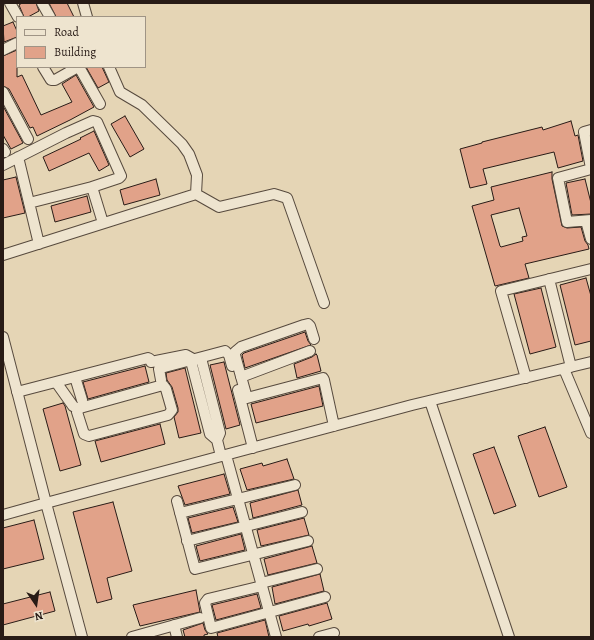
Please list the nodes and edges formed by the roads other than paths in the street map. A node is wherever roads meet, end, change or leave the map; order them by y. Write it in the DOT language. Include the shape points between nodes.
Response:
graph roads {
  1 [pos="10,3"];
  2 [pos="42,3"];
  3 [pos="83,3"];
  4 [pos="17,16"];
  5 [pos="49,16"];
  6 [pos="87,16"];
  7 [pos="16,44"];
  8 [pos="3,50"];
  9 [pos="44,68"];
  10 [pos="76,68"];
  11 [pos="79,68"];
  12 [pos="109,68"];
  13 [pos="3,92"];
  14 [pos="100,104"];
  15 [pos="591,130"];
  16 [pos="28,140"];
  17 [pos="18,157"];
  18 [pos="3,165"];
  19 [pos="591,168"];
  20 [pos="92,187"];
  21 [pos="196,194"];
  22 [pos="29,202"];
  23 [pos="588,220"];
  24 [pos="103,223"];
  25 [pos="591,239"];
  26 [pos="39,244"];
  27 [pos="3,255"];
  28 [pos="591,269"];
  29 [pos="549,279"];
  30 [pos="324,303"];
  31 [pos="3,337"];
  32 [pos="314,340"];
  33 [pos="310,352"];
  34 [pos="195,360"];
  35 [pos="151,362"];
  36 [pos="591,362"];
  37 [pos="568,368"];
  38 [pos="75,377"];
  39 [pos="241,377"];
  40 [pos="526,378"];
  41 [pos="56,382"];
  42 [pos="159,383"];
  43 [pos="17,392"];
  44 [pos="247,398"];
  45 [pos="430,401"];
  46 [pos="80,405"];
  47 [pos="334,426"];
  48 [pos="591,433"];
  49 [pos="256,447"];
  50 [pos="223,456"];
  51 [pos="295,484"];
  52 [pos="238,499"];
  53 [pos="178,501"];
  54 [pos="46,503"];
  55 [pos="302,512"];
  56 [pos="180,513"];
  57 [pos="3,515"];
  58 [pos="246,526"];
  59 [pos="187,541"];
  60 [pos="308,541"];
  61 [pos="254,554"];
  62 [pos="317,569"];
  63 [pos="262,584"];
  64 [pos="325,597"];
  65 [pos="269,612"];
  66 [pos="200,618"];
  67 [pos="174,625"];
  68 [pos="212,632"];
  69 [pos="334,633"];
  70 [pos="82,637"];
  71 [pos="132,637"];
  72 [pos="177,637"];
  73 [pos="276,637"];
  74 [pos="319,637"];
  75 [pos="509,637"];
  1 -- 4 [label="street"];
  2 -- 5 [label="street"];
  3 -- 6 [label="street"];
  7 -- 8 [label="street"];
  9 -- 10 [label="street" via="51,80"];
  11 -- 14 [label="street"];
  12 -- 21 [label="street" via="120,92 142,105 189,154 197,175"];
  13 -- 16 [label="street"];
  15 -- 19 [label="street" via="584,132"];
  17 -- 18 [label="street"];
  17 -- 20 [label="street" via="93,121 97,122 121,176"];
  17 -- 22 [label="street"];
  19 -- 23 [label="street" via="558,178 567,222"];
  20 -- 22 [label="street"];
  20 -- 24 [label="street"];
  21 -- 24 [label="street"];
  21 -- 30 [label="street" via="219,207 274,194 287,198"];
  22 -- 26 [label="street"];
  23 -- 25 [label="street"];
  24 -- 26 [label="street"];
  26 -- 27 [label="street"];
  28 -- 29 [label="street"];
  29 -- 37 [label="street"];
  29 -- 40 [label="street" via="501,291"];
  31 -- 43 [label="street"];
  32 -- 39 [label="street" via="308,324 241,347 235,355"];
  33 -- 39 [label="street"];
  34 -- 35 [label="street" via="182,355"];
  34 -- 42 [label="street" via="160,368"];
  34 -- 49 [label="street" via="226,351 228,353"];
  34 -- 50 [label="street" via="220,433 217,440"];
  35 -- 38 [label="street" via="148,358"];
  35 -- 42 [label="street"];
  36 -- 37 [label="street"];
  37 -- 40 [label="street"];
  37 -- 48 [label="street"];
  38 -- 41 [label="street"];
  38 -- 46 [label="street"];
  39 -- 44 [label="street"];
  40 -- 45 [label="street"];
  41 -- 43 [label="street"];
  41 -- 46 [label="street" via="73,406"];
  42 -- 46 [label="street"];
  42 -- 46 [label="street" via="166,389 172,410 168,415 86,435 77,412"];
  43 -- 54 [label="street"];
  44 -- 47 [label="street" via="322,378"];
  44 -- 49 [label="street"];
  45 -- 47 [label="street"];
  45 -- 75 [label="street"];
  47 -- 49 [label="street"];
  49 -- 50 [label="street"];
  50 -- 52 [label="street"];
  50 -- 54 [label="street"];
  51 -- 52 [label="street"];
  52 -- 56 [label="street"];
  52 -- 58 [label="street"];
  53 -- 56 [label="street"];
  54 -- 57 [label="street"];
  54 -- 70 [label="street"];
  55 -- 58 [label="street"];
  56 -- 59 [label="street"];
  58 -- 59 [label="street"];
  58 -- 61 [label="street"];
  59 -- 61 [label="street" via="195,569"];
  60 -- 61 [label="street"];
  61 -- 63 [label="street"];
  62 -- 63 [label="street"];
  63 -- 65 [label="street"];
  63 -- 68 [label="street" via="206,601"];
  64 -- 65 [label="street"];
  65 -- 68 [label="street"];
  65 -- 73 [label="street"];
  66 -- 67 [label="street"];
  67 -- 71 [label="street"];
  67 -- 72 [label="street"];
  69 -- 74 [label="street"];
}
